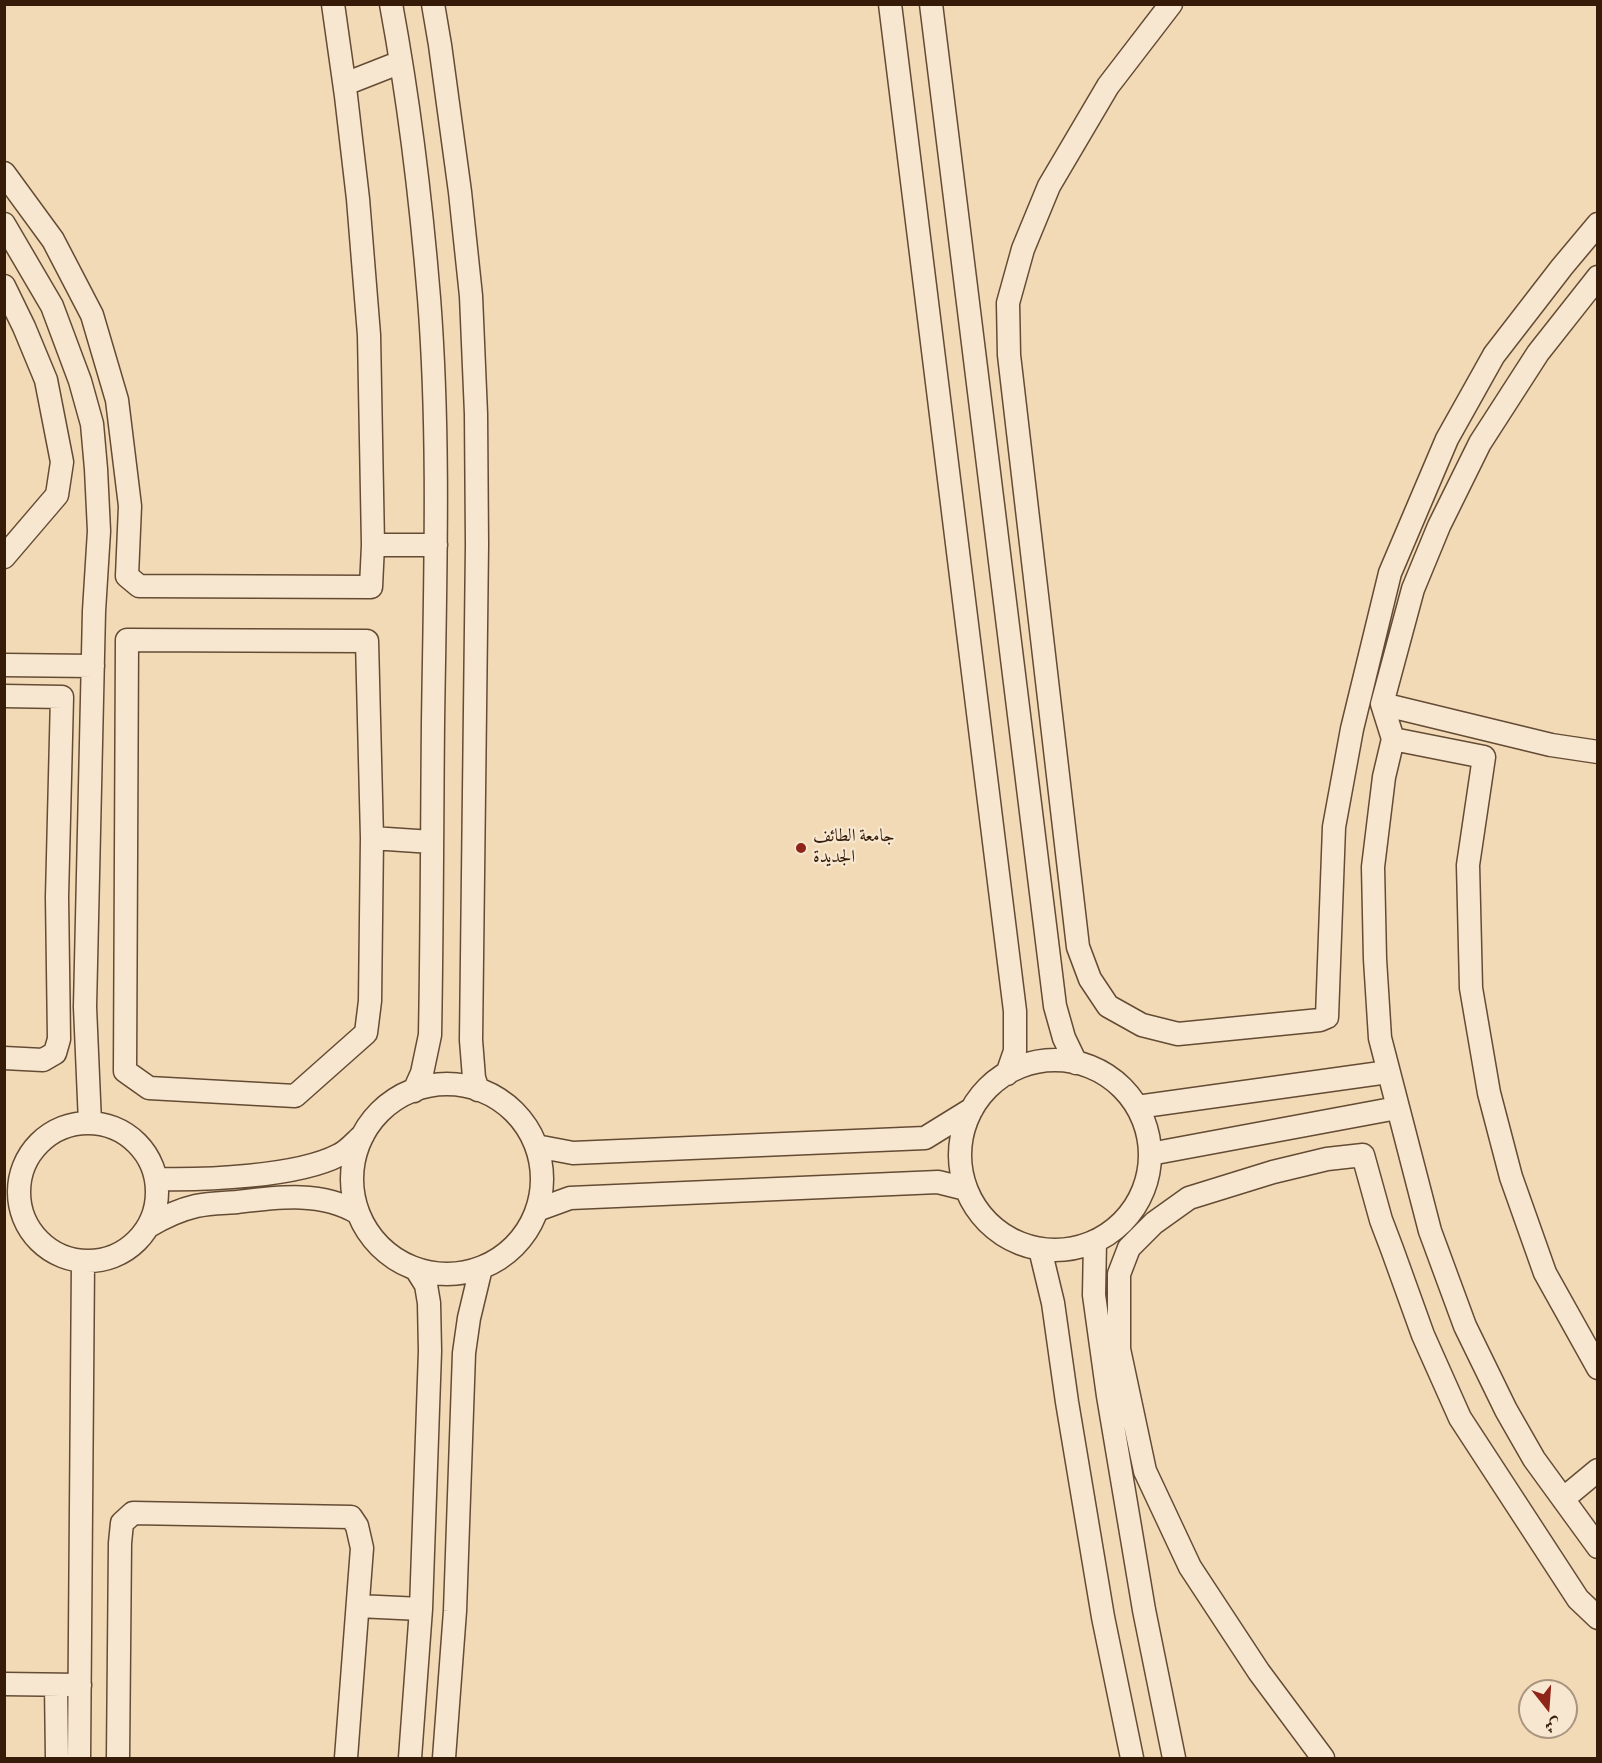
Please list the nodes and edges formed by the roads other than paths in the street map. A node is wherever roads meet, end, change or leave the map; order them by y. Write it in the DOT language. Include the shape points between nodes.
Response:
graph roads {
  1 [pos="333,4"];
  2 [pos="391,4"];
  3 [pos="433,4"];
  4 [pos="890,4"];
  5 [pos="931,4"];
  6 [pos="1171,4"];
  7 [pos="401,62"];
  8 [pos="345,84"];
  9 [pos="4,173"];
  10 [pos="4,224"];
  11 [pos="1598,224"];
  12 [pos="1598,277"];
  13 [pos="4,286"];
  14 [pos="92,424"];
  15 [pos="57,429"];
  16 [pos="373,545"];
  17 [pos="436,545"];
  18 [pos="4,557"];
  19 [pos="4,665"];
  20 [pos="93,666"];
  21 [pos="4,696"];
  22 [pos="1382,704"];
  23 [pos="1393,739"];
  24 [pos="1598,752"];
  25 [pos="372,838"];
  26 [pos="432,842"];
  27 [pos="57,897"];
  28 [pos="88,897"];
  29 [pos="4,1058"];
  30 [pos="1076,1063"];
  31 [pos="1388,1072"];
  32 [pos="1006,1074"];
  33 [pos="478,1090"];
  34 [pos="414,1091"];
  35 [pos="1137,1107"];
  36 [pos="1397,1108"];
  37 [pos="972,1109"];
  38 [pos="90,1123"];
  39 [pos="364,1134"];
  40 [pos="536,1146"];
  41 [pos="1150,1154"];
  42 [pos="156,1179"];
  43 [pos="966,1189"];
  44 [pos="537,1210"];
  45 [pos="358,1213"];
  46 [pos="149,1226"];
  47 [pos="1095,1240"];
  48 [pos="1040,1249"];
  49 [pos="83,1261"];
  50 [pos="481,1268"];
  51 [pos="416,1269"];
  52 [pos="1598,1368"];
  53 [pos="1598,1470"];
  54 [pos="1563,1499"];
  55 [pos="1598,1547"];
  56 [pos="358,1606"];
  57 [pos="421,1609"];
  58 [pos="1598,1618"];
  59 [pos="4,1684"];
  60 [pos="56,1685"];
  61 [pos="80,1685"];
  62 [pos="57,1758"];
  63 [pos="79,1758"];
  64 [pos="118,1758"];
  65 [pos="346,1758"];
  66 [pos="410,1758"];
  67 [pos="444,1758"];
  68 [pos="1132,1758"];
  69 [pos="1174,1758"];
  70 [pos="1323,1758"];
  1 -- 8 [label="lane"];
  2 -- 7 [label="lane"];
  3 -- 33 [label="lane" via="471,297 477,545 471,1040"];
  4 -- 32 [label="lane" via="1015,1011 1015,1052"];
  5 -- 30 [label="lane" via="1055,1006"];
  6 -- 11 [label="lane" via="1108,86 1049,186 1023,249 1008,303 1009,355 1078,947 1090,979 1108,1006 1142,1025 1178,1034 1327,1017 1334,827 1352,729 1390,573 1447,439 1494,355"];
  7 -- 8 [label="lane"];
  7 -- 17 [label="lane" via="429,300"];
  8 -- 16 [label="lane" via="369,335"];
  9 -- 16 [label="lane" via="53,240 92,315 117,400 130,506 127,576 139,586 371,587"];
  10 -- 14 [label="lane" via="52,306"];
  12 -- 22 [label="lane" via="1538,353 1480,443 1413,589"];
  13 -- 15 [label="lane" via="46,380"];
  14 -- 15 [label="lane"];
  14 -- 20 [label="lane" via="99,531"];
  15 -- 18 [label="lane" via="62,462 57,495"];
  16 -- 17 [label="lane"];
  17 -- 26 [label="lane"];
  19 -- 20 [label="lane"];
  20 -- 28 [label="lane"];
  21 -- 27 [label="lane" via="62,697"];
  22 -- 23 [label="lane"];
  22 -- 24 [label="lane" via="1551,745"];
  23 -- 31 [label="lane" via="1384,777 1373,867 1380,1038"];
  23 -- 52 [label="lane" via="1484,757 1468,864 1472,988 1489,1093 1511,1177 1545,1273"];
  25 -- 25 [label="lane" via="370,1001 366,1033 295,1096 149,1088 125,1071 127,640 367,640"];
  25 -- 26 [label="lane"];
  26 -- 34 [label="lane" via="430,1035"];
  27 -- 28 [label="lane"];
  27 -- 29 [label="lane" via="59,1039 55,1053 43,1060"];
  28 -- 38 [label="lane" via="85,1007"];
  30 -- 32 [label="lane" via="1038,1063"];
  30 -- 35 [label="lane" via="1115,1082"];
  31 -- 35 [label="lane"];
  31 -- 36 [label="lane"];
  32 -- 37 [label="lane"];
  33 -- 34 [label="lane" via="446,1085"];
  33 -- 40 [label="lane" via="513,1112"];
  34 -- 39 [label="lane" via="385,1108"];
  35 -- 41 [label="lane"];
  36 -- 41 [label="lane"];
  36 -- 54 [label="lane" via="1430,1231 1465,1326 1534,1460"];
  37 -- 40 [label="lane" via="925,1138 573,1153"];
  37 -- 43 [label="lane" via="961,1140"];
  38 -- 42 [label="lane" via="111,1127 132,1138 148,1157"];
  38 -- 49 [label="lane" via="63,1128 43,1140 25,1164 19,1193 23,1217 36,1237 54,1252"];
  39 -- 42 [label="lane" via="341,1154 316,1165 222,1177"];
  39 -- 45 [label="lane" via="353,1173"];
  40 -- 44 [label="lane" via="542,1178"];
  41 -- 47 [label="lane" via="1138,1201 1117,1227"];
  42 -- 46 [label="lane" via="157,1203"];
  43 -- 44 [label="lane" via="938,1182 570,1198"];
  43 -- 48 [label="lane" via="995,1229"];
  44 -- 50 [label="lane" via="509,1251"];
  45 -- 46 [label="lane" via="324,1199 281,1197 197,1205"];
  45 -- 51 [label="lane" via="375,1241"];
  46 -- 49 [label="lane" via="124,1251 101,1260"];
  47 -- 48 [label="lane" via="1073,1248"];
  47 -- 69 [label="lane" via="1094,1295 1108,1396"];
  48 -- 68 [label="lane" via="1053,1303 1101,1607"];
  49 -- 61 [label="lane"];
  50 -- 51 [label="lane" via="448,1274"];
  50 -- 67 [label="lane" via="464,1353 455,1611"];
  51 -- 57 [label="lane" via="426,1285 429,1313"];
  53 -- 54 [label="lane"];
  54 -- 55 [label="lane"];
  56 -- 57 [label="lane"];
  56 -- 64 [label="lane" via="362,1548 351,1516 133,1513 122,1523 120,1543"];
  56 -- 65 [label="lane"];
  57 -- 66 [label="lane"];
  58 -- 70 [label="lane" via="1578,1599 1460,1418 1395,1260 1363,1155 1273,1172 1189,1198 1154,1223 1129,1248 1119,1274 1119,1349 1145,1471 1190,1567 1259,1672"];
  59 -- 60 [label="lane"];
  60 -- 61 [label="lane"];
  60 -- 62 [label="lane"];
  61 -- 63 [label="lane"];
}
